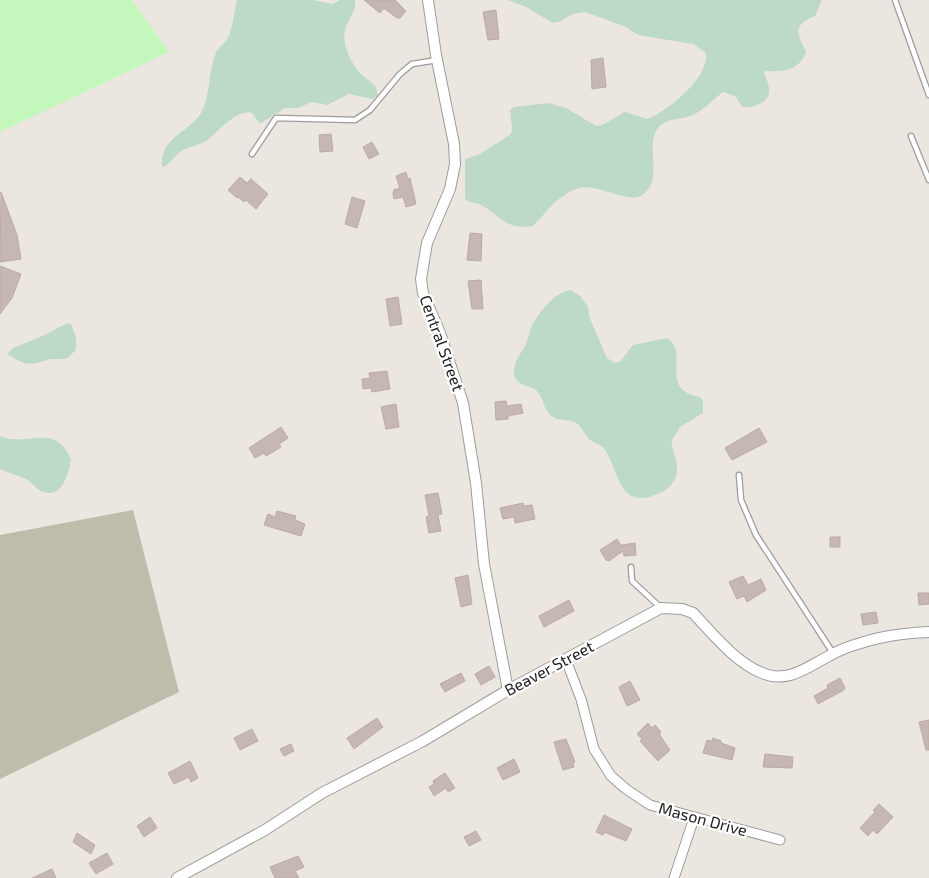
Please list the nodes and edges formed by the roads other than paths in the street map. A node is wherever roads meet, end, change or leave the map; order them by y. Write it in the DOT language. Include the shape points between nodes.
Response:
graph roads {
  1 [pos="428,0"];
  2 [pos="895,0"];
  3 [pos="437,60"];
  4 [pos="929,95"];
  5 [pos="911,136"];
  6 [pos="252,154"];
  7 [pos="929,180"];
  8 [pos="739,475"];
  9 [pos="631,567"];
  10 [pos="661,608"];
  11 [pos="929,632"];
  12 [pos="833,654"];
  13 [pos="566,660"];
  14 [pos="508,690"];
  15 [pos="694,818"];
  16 [pos="780,840"];
  17 [pos="177,878"];
  18 [pos="674,878"];
  1 -- 3 [label="street, Central Street"];
  2 -- 4 [label="lane"];
  3 -- 6 [label="lane" via="412,64 370,110 355,120 276,118"];
  3 -- 14 [label="street, Central Street" via="455,164 450,189 427,243 421,279 423,293 463,403 472,452 484,564"];
  5 -- 7 [label="lane"];
  8 -- 12 [label="lane" via="740,500 756,535"];
  9 -- 10 [label="lane" via="632,581"];
  10 -- 12 [label="street" via="693,613 735,655 764,674 787,677"];
  10 -- 13 [label="street, Beaver Street"];
  11 -- 12 [label="street" via="880,638"];
  13 -- 14 [label="street, Beaver Street"];
  13 -- 15 [label="street, Mason Drive" via="594,749 611,776 650,805"];
  14 -- 17 [label="street, Beaver Street" via="454,724 322,793 265,830"];
  15 -- 16 [label="street, Mason Drive"];
  15 -- 18 [label="street"];
}
